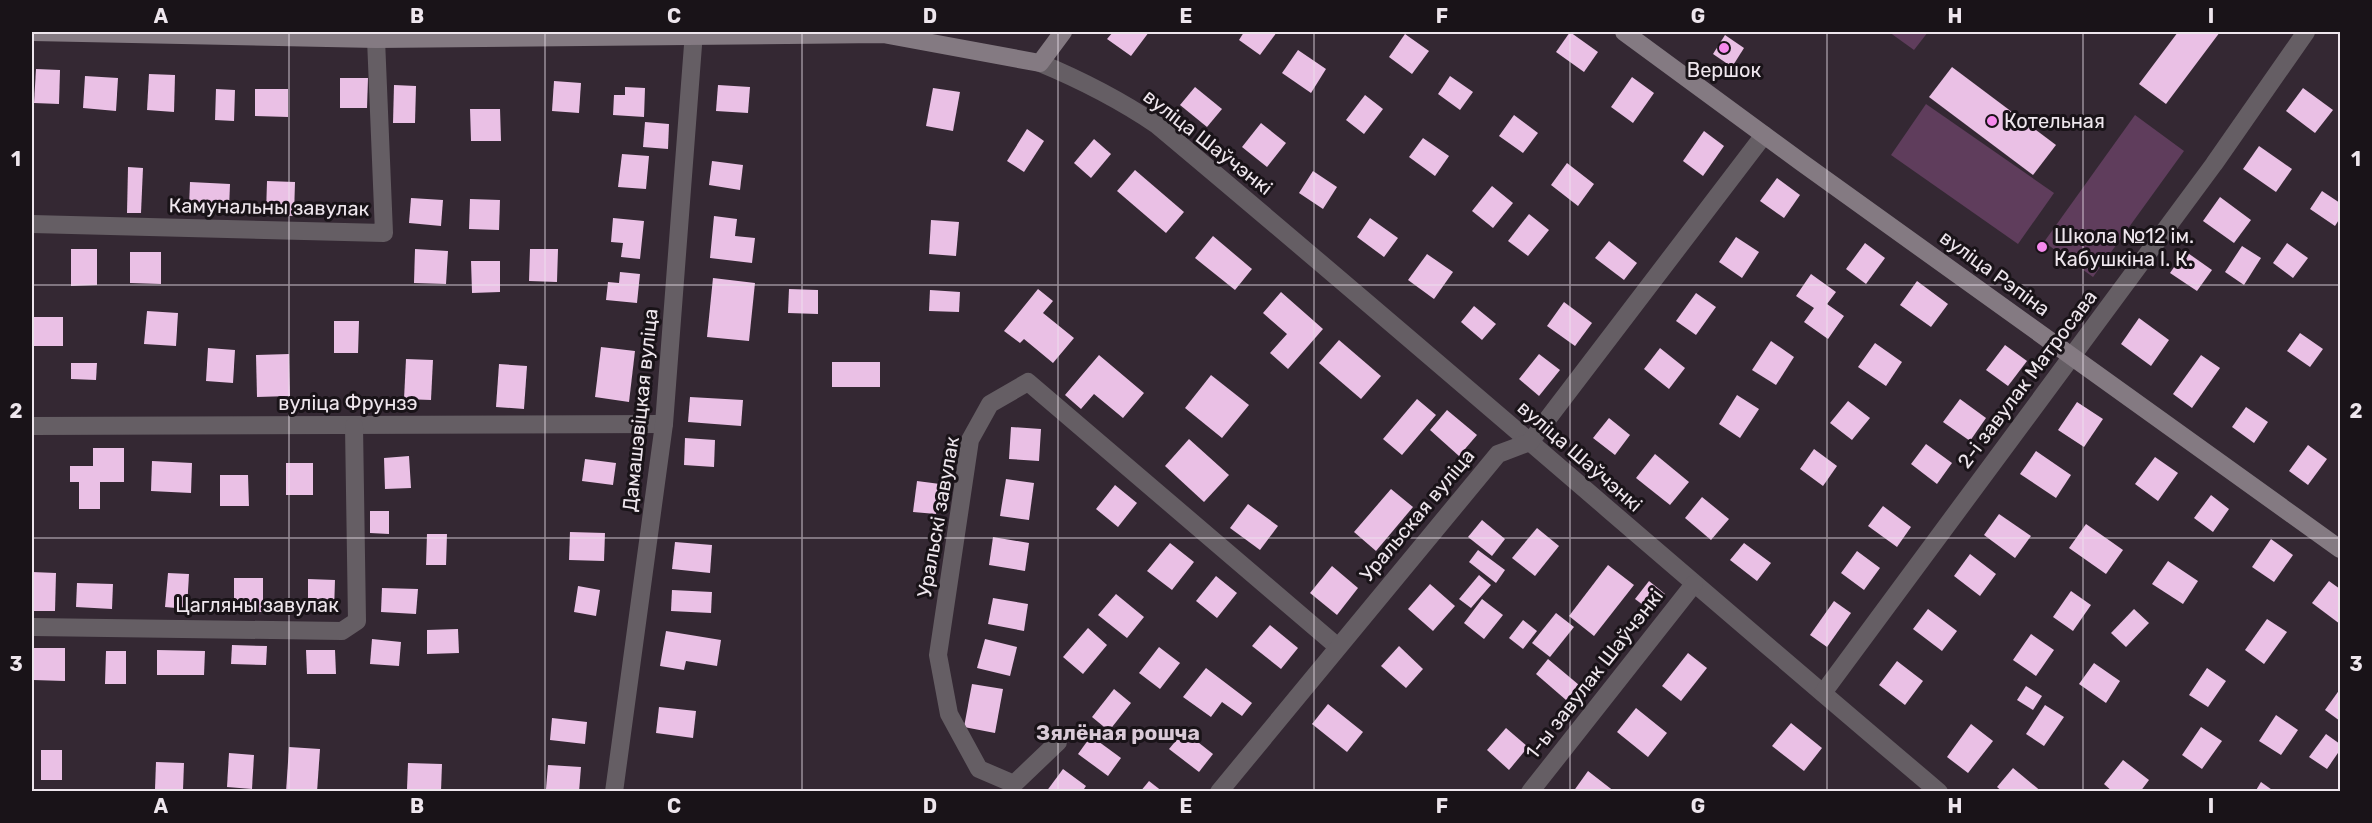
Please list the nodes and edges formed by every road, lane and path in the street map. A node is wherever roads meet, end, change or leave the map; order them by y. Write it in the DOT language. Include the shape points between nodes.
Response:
graph roads {
  1 [pos="32,32"];
  2 [pos="1063,32"];
  3 [pos="1624,32"];
  4 [pos="2306,32"];
  5 [pos="163,33"];
  6 [pos="885,33"];
  7 [pos="694,34"];
  8 [pos="354,35"];
  9 [pos="376,39"];
  10 [pos="1040,63"];
  11 [pos="1764,135"];
  12 [pos="32,224"];
  13 [pos="2072,356"];
  14 [pos="664,424"];
  15 [pos="32,426"];
  16 [pos="354,426"];
  17 [pos="1530,442"];
  18 [pos="2340,549"];
  19 [pos="1694,584"];
  20 [pos="32,627"];
  21 [pos="1338,647"];
  22 [pos="1823,693"];
  23 [pos="1058,742"];
  24 [pos="614,792"];
  25 [pos="1219,792"];
  26 [pos="1530,792"];
  27 [pos="1940,792"];
  1 -- 5 [label="street, вуліца Шаўчэнкі"];
  2 -- 10 [label="street"];
  3 -- 11 [label="street, вуліца Рэпіна"];
  4 -- 13 [label="street, 2-і завулак Матросава"];
  5 -- 8 [label="street, вуліца Шаўчэнкі"];
  6 -- 7 [label="street, вуліца Шаўчэнкі"];
  6 -- 10 [label="street, вуліца Шаўчэнкі"];
  7 -- 9 [label="street, вуліца Шаўчэнкі"];
  7 -- 14 [label="street, Дамашэвіцкая вуліца"];
  8 -- 9 [label="street, вуліца Шаўчэнкі"];
  9 -- 12 [label="street, Камунальны завулак" via="384,232"];
  10 -- 17 [label="street, вуліца Шаўчэнкі" via="1074,77 1157,125"];
  11 -- 13 [label="street, вуліца Рэпіна"];
  11 -- 17 [label="street"];
  13 -- 18 [label="street, вуліца Рэпіна"];
  13 -- 22 [label="street, 2-і завулак Матросава"];
  14 -- 16 [label="street, вуліца Фрунзэ"];
  14 -- 24 [label="street, Дамашэвіцкая вуліца"];
  15 -- 16 [label="street, вуліца Фрунзэ"];
  16 -- 20 [label="street, Цагляны завулак" via="357,621 342,631"];
  17 -- 19 [label="street, вуліца Шаўчэнкі"];
  17 -- 21 [label="street, Уральская вуліца" via="1498,454"];
  19 -- 22 [label="street, вуліца Шаўчэнкі"];
  19 -- 26 [label="street, 1-ы завулак Шаўчэнкі"];
  21 -- 23 [label="street, Уральскі завулак" via="1028,382 990,404 970,440 938,655 949,714 979,769 1014,784"];
  21 -- 25 [label="street, Уральская вуліца"];
  22 -- 27 [label="street, вуліца Шаўчэнкі"];
}
